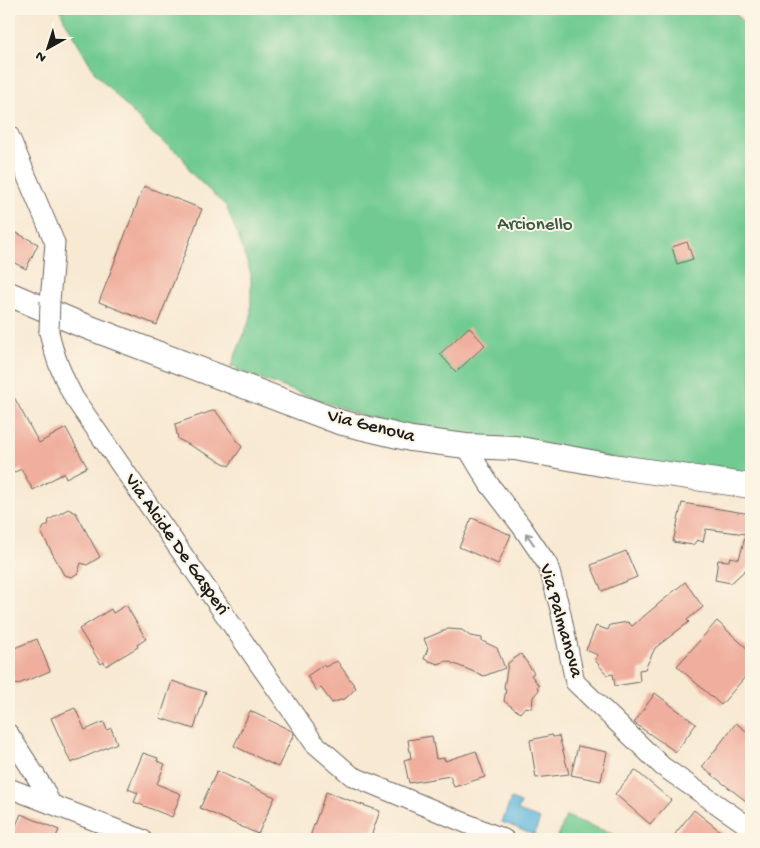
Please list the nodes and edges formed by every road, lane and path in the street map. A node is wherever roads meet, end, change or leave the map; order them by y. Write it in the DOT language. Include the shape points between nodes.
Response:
graph roads {
  1 [pos="9,135"];
  2 [pos="9,294"];
  3 [pos="466,446"];
  4 [pos="751,486"];
  5 [pos="9,734"];
  6 [pos="9,788"];
  7 [pos="51,804"];
  8 [pos="751,828"];
  9 [pos="142,839"];
  10 [pos="504,839"];
  1 -- 10 [label="street, Via Alcide De Gasperi, bridge" via="55,243 49,332 62,376 74,398 314,743 352,776"];
  2 -- 3 [label="main road, Via Genova" via="339,422"];
  3 -- 4 [label="main road, Via Genova" via="515,448"];
  8 -- 3 [label="street, Via Palmanova, one-way" via="662,766 575,682 548,565 489,484"];
  5 -- 7 [label="street"];
  6 -- 7 [label="street"];
  7 -- 9 [label="street"];
}
